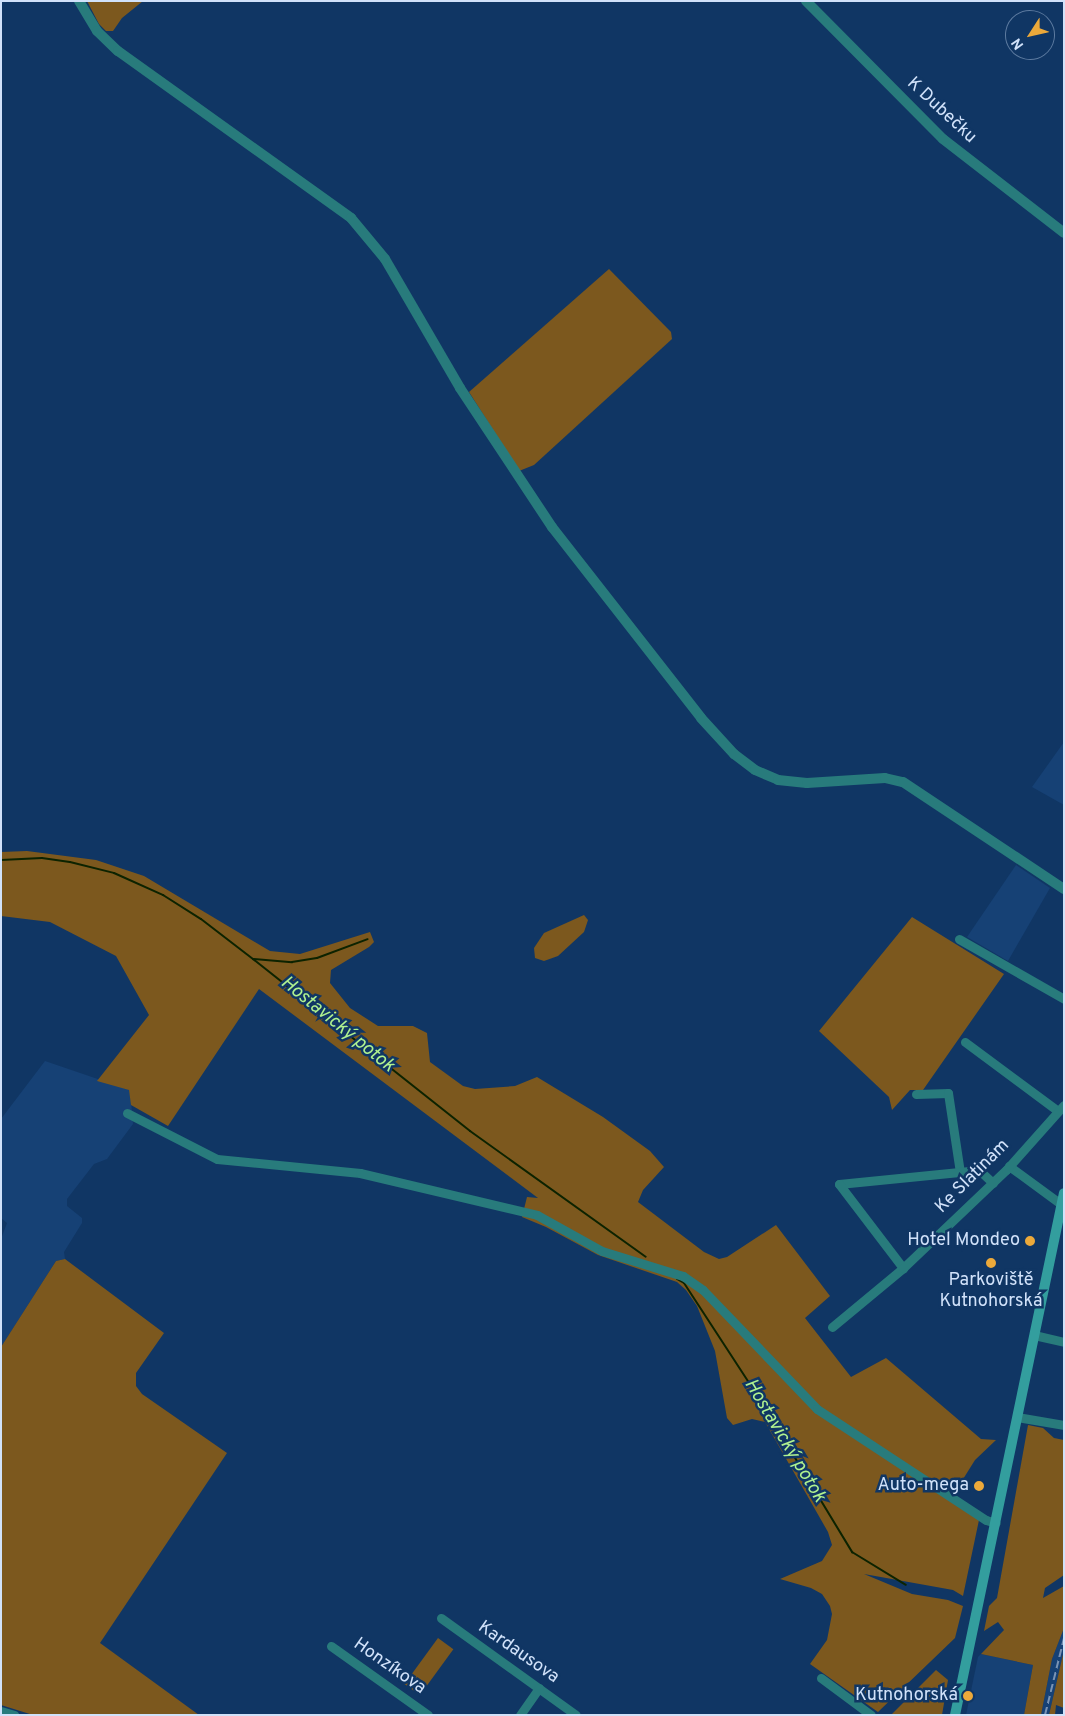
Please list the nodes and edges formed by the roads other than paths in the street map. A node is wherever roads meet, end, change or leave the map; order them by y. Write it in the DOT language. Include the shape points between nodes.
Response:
graph roads {
  1 [pos="79,1"];
  2 [pos="806,1"];
  3 [pos="1064,232"];
  4 [pos="1064,889"];
  5 [pos="959,939"];
  6 [pos="1064,999"];
  7 [pos="965,1042"];
  8 [pos="916,1094"];
  9 [pos="1061,1108"];
  10 [pos="127,1113"];
  11 [pos="1009,1166"];
  12 [pos="960,1172"];
  13 [pos="993,1183"];
  14 [pos="1064,1193"];
  15 [pos="1061,1204"];
  16 [pos="903,1268"];
  17 [pos="832,1327"];
  18 [pos="1034,1335"];
  19 [pos="1064,1342"];
  20 [pos="1017,1417"];
  21 [pos="1064,1425"];
  22 [pos="996,1523"];
  23 [pos="441,1618"];
  24 [pos="331,1646"];
  25 [pos="821,1678"];
  26 [pos="539,1688"];
  27 [pos="1,1711"];
  28 [pos="14,1715"];
  29 [pos="428,1715"];
  30 [pos="520,1715"];
  31 [pos="576,1715"];
  32 [pos="872,1715"];
  33 [pos="955,1715"];
  1 -- 4 [label="street" via="97,31 118,51 351,218 385,259 460,388 546,520 701,718 734,754 754,770 778,780 808,783 894,779"];
  2 -- 3 [label="street, K Dubečku" via="943,139"];
  5 -- 6 [label="street"];
  7 -- 9 [label="street"];
  8 -- 12 [label="street" via="948,1093"];
  9 -- 11 [label="street, Ke Slatinám"];
  10 -- 22 [label="street" via="217,1159 360,1173 537,1215 602,1251 683,1276 703,1290 817,1409 986,1520"];
  11 -- 13 [label="street, Ke Slatinám"];
  11 -- 15 [label="street"];
  12 -- 13 [label="street" via="979,1170"];
  12 -- 16 [label="street" via="839,1184"];
  13 -- 16 [label="street, Ke Slatinám"];
  14 -- 15 [label="main road"];
  15 -- 18 [label="main road"];
  16 -- 17 [label="street, Ke Slatinám"];
  18 -- 19 [label="street"];
  18 -- 20 [label="main road"];
  20 -- 21 [label="street"];
  20 -- 22 [label="main road"];
  22 -- 33 [label="main road"];
  23 -- 26 [label="street, Kardausova"];
  24 -- 29 [label="street, Honzíkova"];
  25 -- 32 [label="street"];
  26 -- 30 [label="street"];
  26 -- 31 [label="street, Kardausova"];
  27 -- 28 [label="street"];
}
